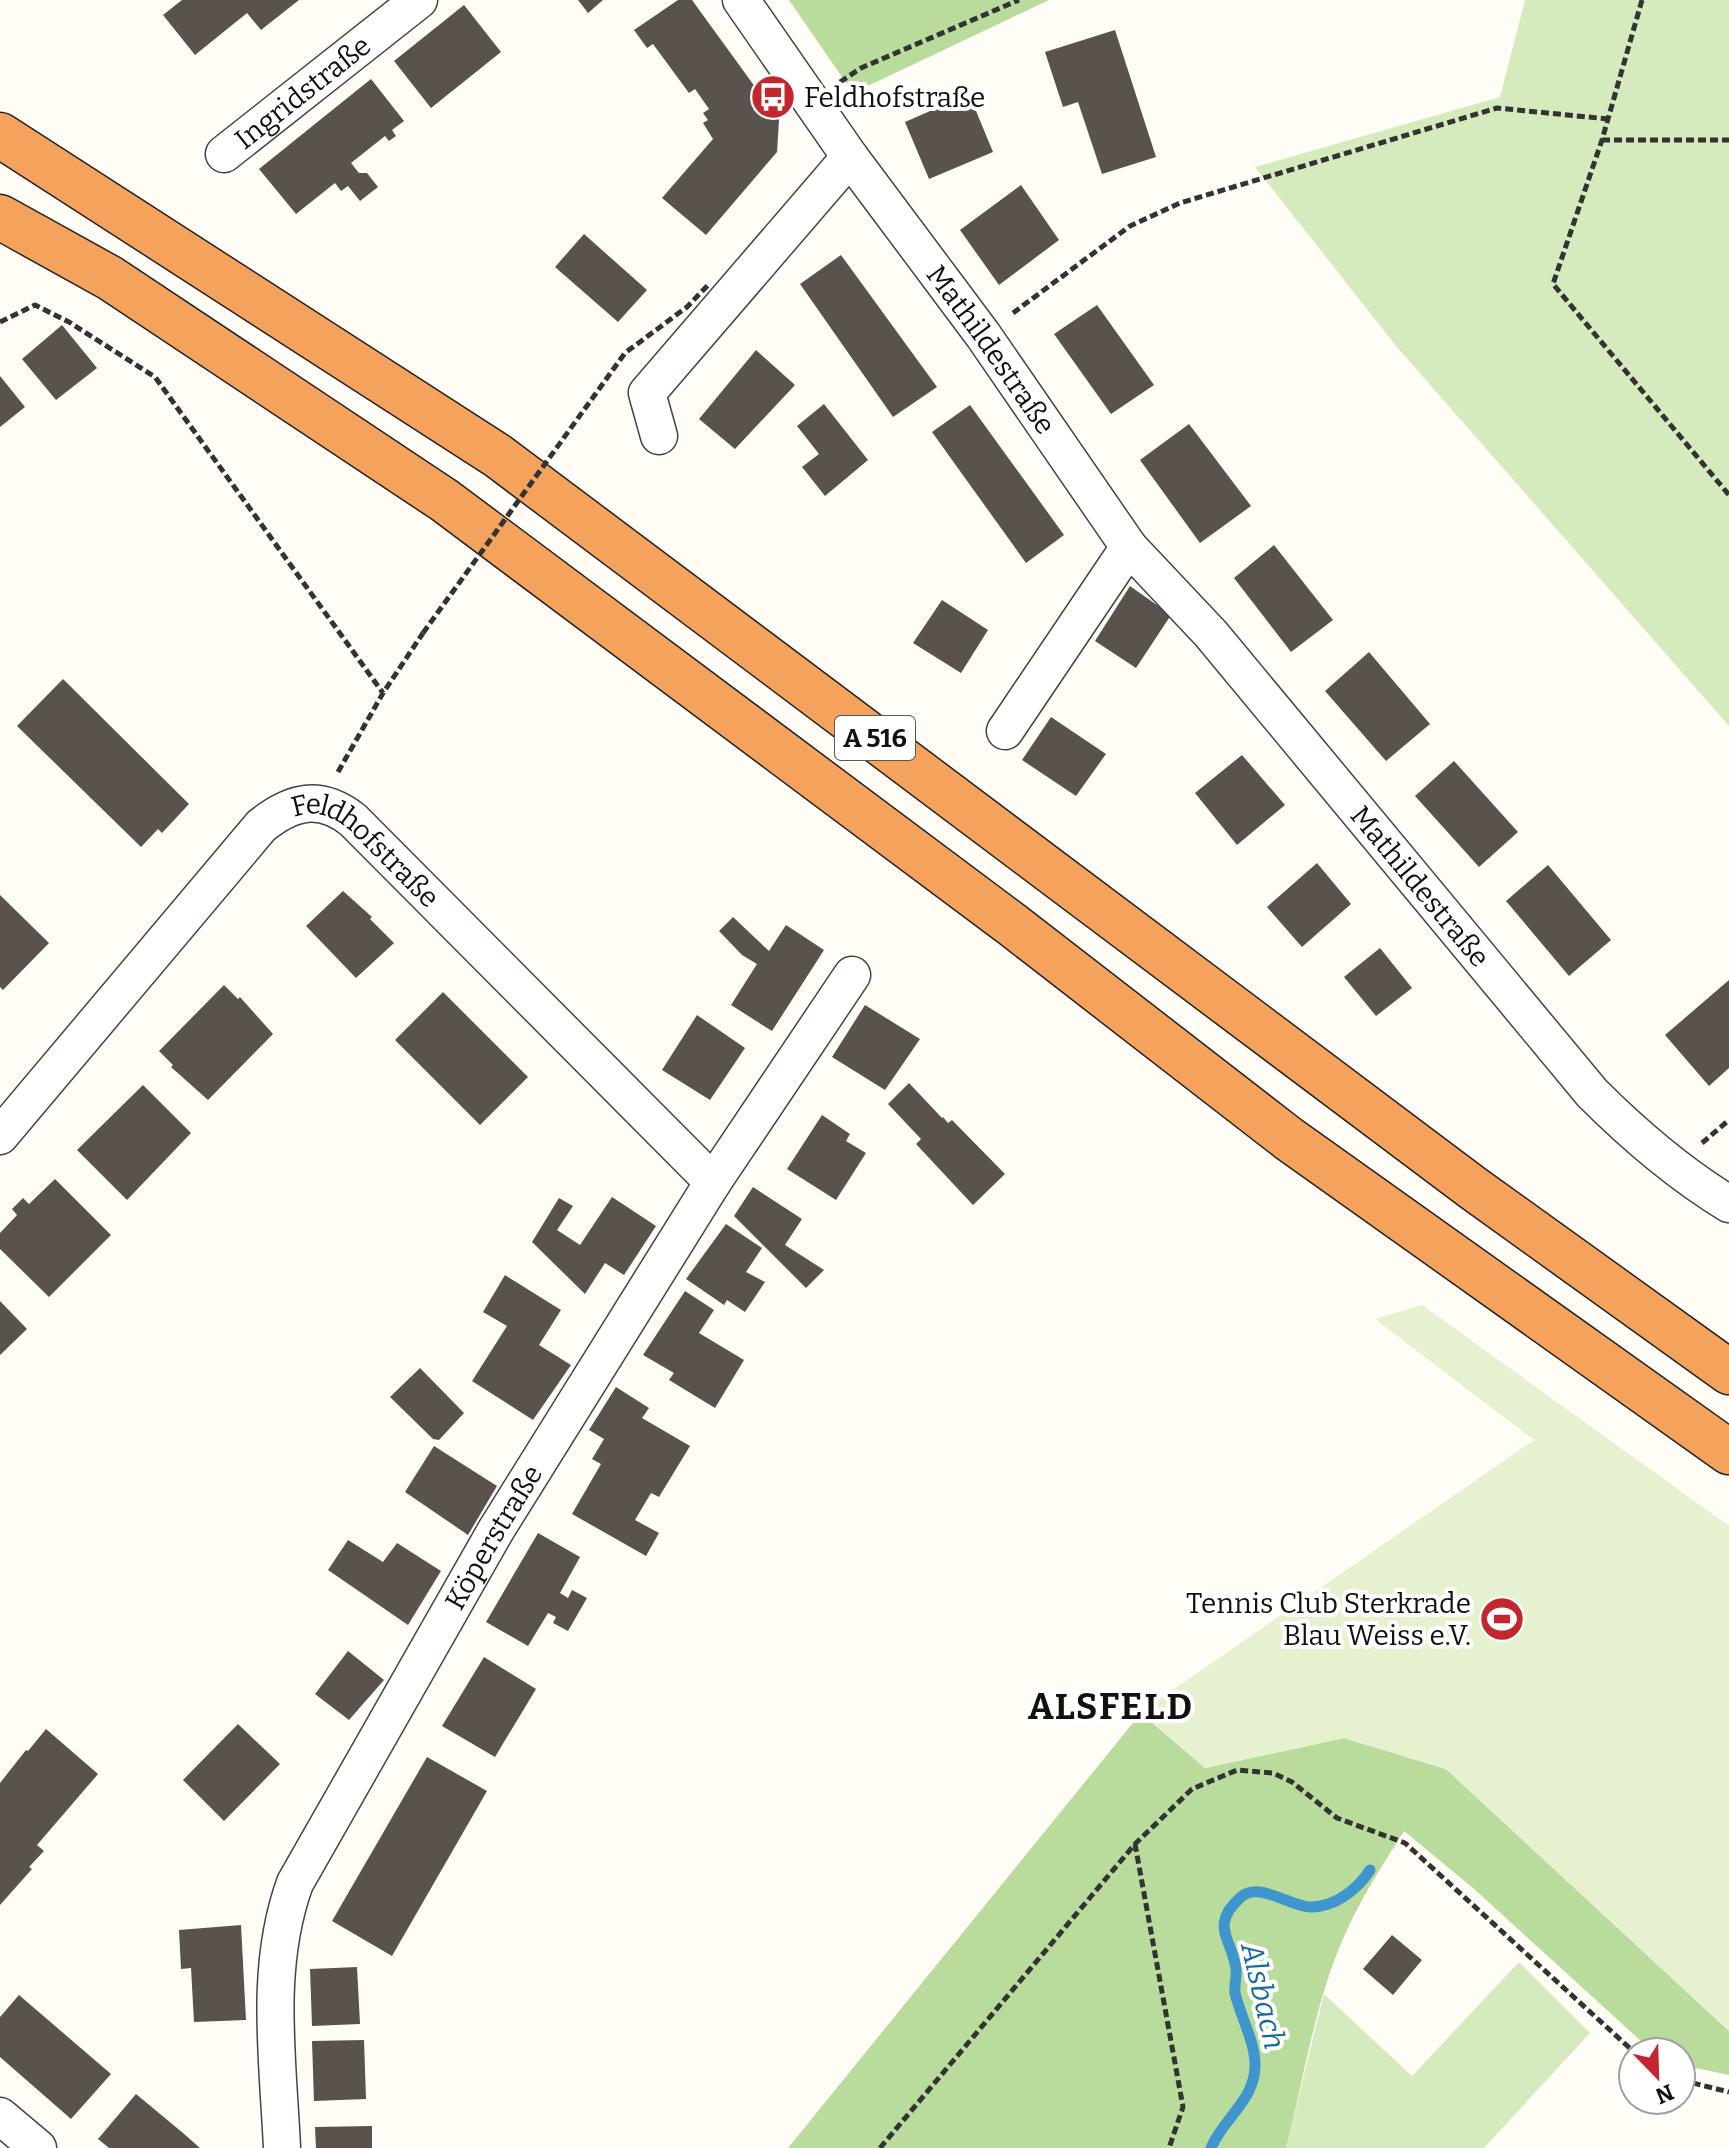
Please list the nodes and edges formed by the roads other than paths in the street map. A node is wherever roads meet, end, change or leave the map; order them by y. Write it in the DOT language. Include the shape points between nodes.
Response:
graph roads {
  1 [pos="419,0"];
  2 [pos="741,0"];
  3 [pos="0,135"];
  4 [pos="224,154"];
  5 [pos="850,157"];
  6 [pos="0,217"];
  7 [pos="659,436"];
  8 [pos="1129,547"];
  9 [pos="1005,731"];
  10 [pos="852,975"];
  11 [pos="0,1136"];
  12 [pos="713,1182"];
  13 [pos="1729,1204"];
  14 [pos="1729,1372"];
  15 [pos="1729,1452"];
  16 [pos="0,2116"];
  17 [pos="38,2148"];
  18 [pos="282,2148"];
  1 -- 4 [label="street, Ingridstraße"];
  2 -- 5 [label="street, Mathildestraße"];
  3 -- 14 [label="highway, A 516" via="498,456 1473,1188"];
  5 -- 7 [label="street" via="647,393"];
  5 -- 8 [label="street, Mathildestraße" via="983,335"];
  6 -- 15 [label="highway, A 516" via="110,278 444,500 1002,916 1289,1139"];
  8 -- 9 [label="street"];
  8 -- 13 [label="street, Mathildestraße" via="1211,634 1592,1093 1673,1167"];
  10 -- 12 [label="street, Köperstraße"];
  11 -- 12 [label="street, Feldhofstraße" via="261,826 297,804 319,804 353,820"];
  12 -- 18 [label="street, Köperstraße" via="496,1530 295,1883 285,1909 274,1990"];
  16 -- 17 [label="street"];
}
